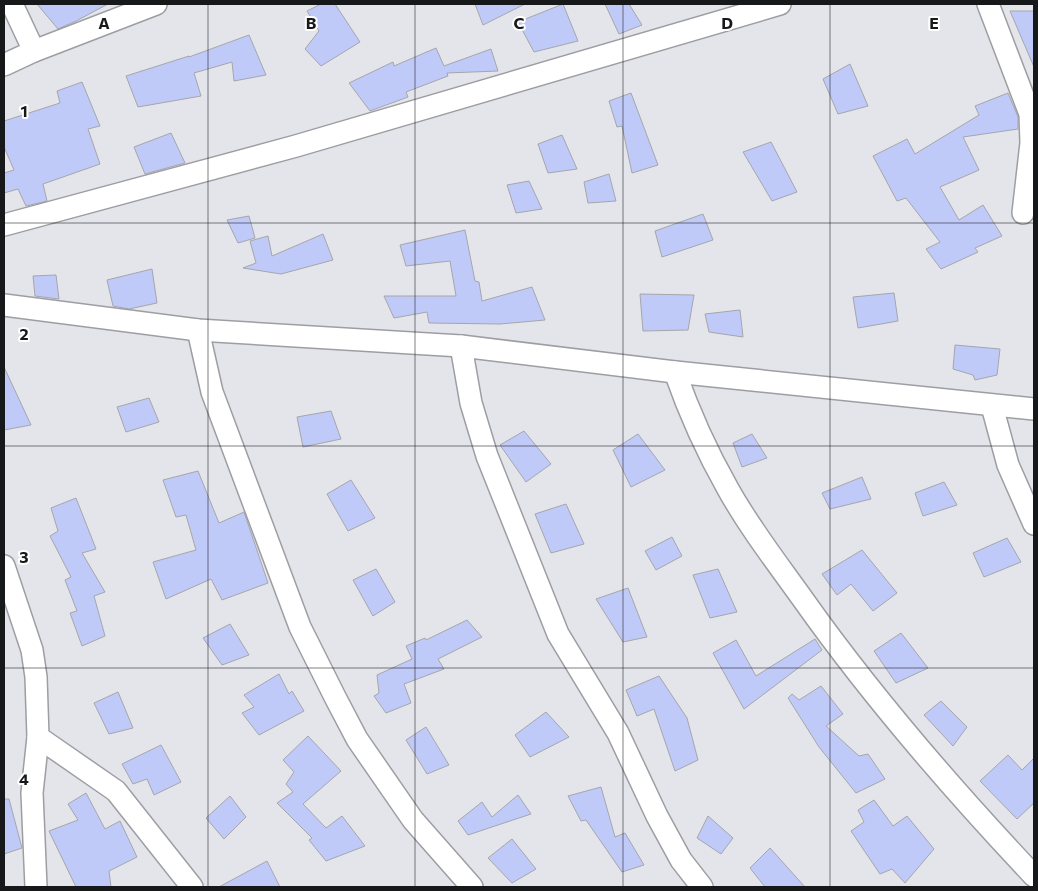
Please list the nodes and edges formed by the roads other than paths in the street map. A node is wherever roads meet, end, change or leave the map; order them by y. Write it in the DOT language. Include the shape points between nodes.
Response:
graph roads {
  1 [pos="12,4"];
  2 [pos="156,4"];
  3 [pos="780,4"];
  4 [pos="988,4"];
  5 [pos="34,51"];
  6 [pos="4,65"];
  7 [pos="1023,214"];
  8 [pos="4,225"];
  9 [pos="4,305"];
  10 [pos="198,330"];
  11 [pos="461,346"];
  12 [pos="675,372"];
  13 [pos="992,406"];
  14 [pos="1034,409"];
  15 [pos="1034,524"];
  16 [pos="4,566"];
  17 [pos="38,737"];
  18 [pos="1034,876"];
  19 [pos="36,887"];
  20 [pos="192,887"];
  21 [pos="472,887"];
  22 [pos="702,887"];
  1 -- 5 [label="street"];
  2 -- 5 [label="street"];
  3 -- 8 [label="street" via="296,146"];
  4 -- 7 [label="street" via="1030,114 1031,143"];
  5 -- 6 [label="street"];
  9 -- 10 [label="street"];
  10 -- 11 [label="street"];
  10 -- 21 [label="street" via="212,392 300,627 357,739 413,820"];
  11 -- 12 [label="street"];
  11 -- 22 [label="street" via="471,403 487,456 558,634 618,734 676,851"];
  12 -- 13 [label="street"];
  12 -- 18 [label="street" via="686,403 728,490 847,662 927,758"];
  13 -- 14 [label="street"];
  13 -- 15 [label="street" via="1008,465"];
  16 -- 17 [label="street" via="32,650"];
  17 -- 19 [label="street" via="32,793"];
  17 -- 20 [label="street" via="116,791"];
}
